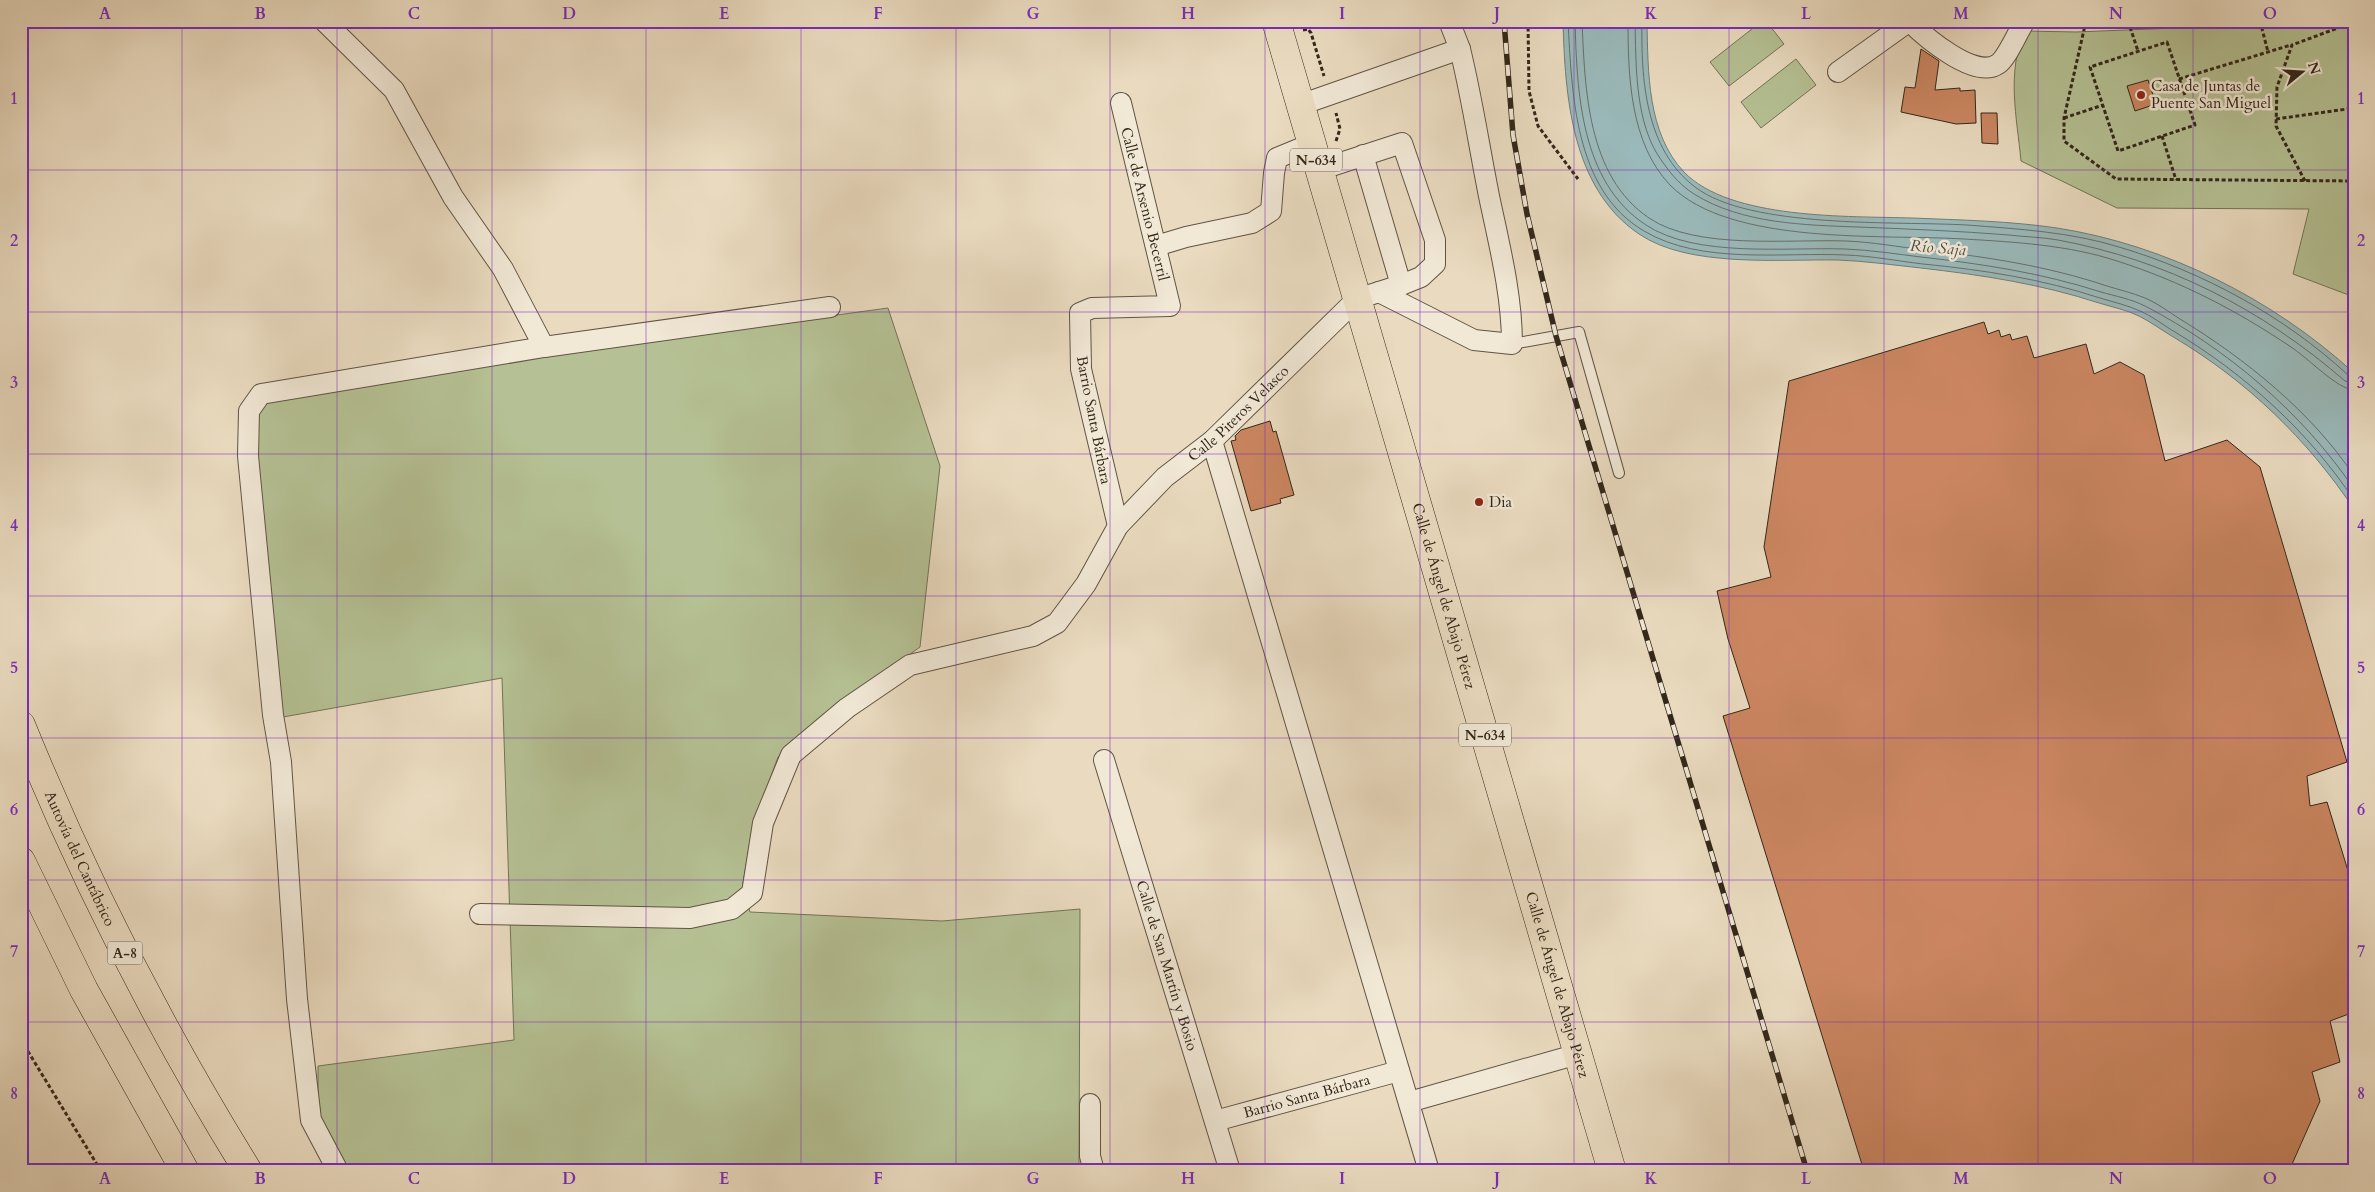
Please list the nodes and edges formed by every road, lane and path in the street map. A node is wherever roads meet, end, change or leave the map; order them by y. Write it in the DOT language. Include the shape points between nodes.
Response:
graph roads {
  1 [pos="324,21"];
  2 [pos="1276,21"];
  3 [pos="1449,21"];
  4 [pos="1528,21"];
  5 [pos="2025,21"];
  6 [pos="2086,21"];
  7 [pos="2128,21"];
  8 [pos="2260,21"];
  9 [pos="1908,22"];
  10 [pos="2354,22"];
  11 [pos="2292,45"];
  12 [pos="1460,49"];
  13 [pos="2138,51"];
  14 [pos="2268,52"];
  15 [pos="1838,72"];
  16 [pos="2179,79"];
  17 [pos="1121,103"];
  18 [pos="1300,105"];
  19 [pos="2103,105"];
  20 [pos="2354,108"];
  21 [pos="2064,118"];
  22 [pos="2276,119"];
  23 [pos="2162,136"];
  24 [pos="1311,144"];
  25 [pos="1363,155"];
  26 [pos="1319,170"];
  27 [pos="1578,179"];
  28 [pos="2176,180"];
  29 [pos="2305,181"];
  30 [pos="2354,181"];
  31 [pos="1156,246"];
  32 [pos="1401,285"];
  33 [pos="1368,295"];
  34 [pos="1170,306"];
  35 [pos="830,307"];
  36 [pos="1512,344"];
  37 [pos="544,347"];
  38 [pos="1212,441"];
  39 [pos="1619,473"];
  40 [pos="1118,526"];
  41 [pos="21,726"];
  42 [pos="1104,760"];
  43 [pos="21,861"];
  44 [pos="480,914"];
  45 [pos="21,1040"];
  46 [pos="1578,1054"];
  47 [pos="1399,1071"];
  48 [pos="1409,1102"];
  49 [pos="1090,1104"];
  50 [pos="1215,1122"];
  51 [pos="101,1171"];
  52 [pos="185,1171"];
  53 [pos="248,1171"];
  54 [pos="338,1171"];
  55 [pos="1094,1171"];
  56 [pos="1230,1171"];
  57 [pos="1429,1171"];
  58 [pos="1612,1171"];
  1 -- 37 [label="street" via="394,90 453,196 503,269"];
  2 -- 18 [label="highway, Calle de Ángel de Abajo Pérez / N-634"];
  3 -- 12 [label="street"];
  4 -- 27 [label="path" via="1529,91 1538,126"];
  5 -- 9 [label="street" via="1999,63 1989,68 1977,68 1952,55"];
  6 -- 21 [label="path"];
  7 -- 13 [label="path"];
  8 -- 14 [label="path"];
  9 -- 15 [label="street"];
  10 -- 11 [label="path"];
  11 -- 14 [label="path"];
  11 -- 22 [label="path" via="2277,87"];
  12 -- 18 [label="street"];
  12 -- 36 [label="street" via="1475,110 1512,326"];
  13 -- 16 [label="path" via="2167,42"];
  13 -- 19 [label="path" via="2090,67"];
  14 -- 16 [label="path"];
  16 -- 23 [label="path" via="2195,125"];
  17 -- 31 [label="street, Calle de Arsenio Becerril"];
  18 -- 24 [label="highway, Calle de Ángel de Abajo Pérez / N-634"];
  19 -- 21 [label="path"];
  19 -- 23 [label="path" via="2118,150"];
  20 -- 22 [label="path"];
  21 -- 28 [label="path" via="2064,142 2116,179"];
  22 -- 29 [label="path" via="2276,126"];
  23 -- 28 [label="path"];
  24 -- 26 [label="highway, Calle de Ángel de Abajo Pérez / N-634"];
  24 -- 31 [label="street" via="1278,158 1271,211 1252,223"];
  25 -- 26 [label="street"];
  25 -- 32 [label="street"];
  25 -- 32 [label="street" via="1402,143 1435,240 1435,264 1421,277"];
  26 -- 33 [label="highway, Calle de Ángel de Abajo Pérez / N-634"];
  28 -- 29 [label="path"];
  29 -- 30 [label="path"];
  31 -- 34 [label="street, Calle de Arsenio Becerril"];
  32 -- 33 [label="street"];
  33 -- 36 [label="street" via="1474,340"];
  33 -- 38 [label="street, Calle Piteros Velasco"];
  33 -- 46 [label="highway, Calle de Ángel de Abajo Pérez / N-634"];
  34 -- 40 [label="street, Barrio Santa Bárbara" via="1092,308 1080,313 1081,369"];
  35 -- 37 [label="street"];
  36 -- 39 [label="lane" via="1579,332"];
  37 -- 54 [label="street" via="261,394 249,411 248,456 280,762 297,999 311,1120"];
  38 -- 40 [label="street, Calle Piteros Velasco" via="1164,477"];
  38 -- 47 [label="street"];
  40 -- 44 [label="street, Calle Piteros Velasco" via="1086,584 1057,623 1033,636 910,665 847,708 791,755 763,823 752,893 732,909 690,918"];
  41 -- 53 [label="highway, Autovía del Cantábrico / A-8" via="61,820 128,959 164,1028"];
  42 -- 50 [label="street, Calle de San Martín y Bosio"];
  43 -- 52 [label="highway" via="84,990"];
  45 -- 51 [label="path"];
  46 -- 48 [label="street"];
  46 -- 58 [label="highway, Calle de Ángel de Abajo Pérez / N-634"];
  47 -- 48 [label="street"];
  47 -- 50 [label="street, Barrio Santa Bárbara"];
  48 -- 57 [label="street"];
  49 -- 55 [label="street" via="1090,1156"];
  50 -- 56 [label="street, Calle de San Martín y Bosio"];
}
